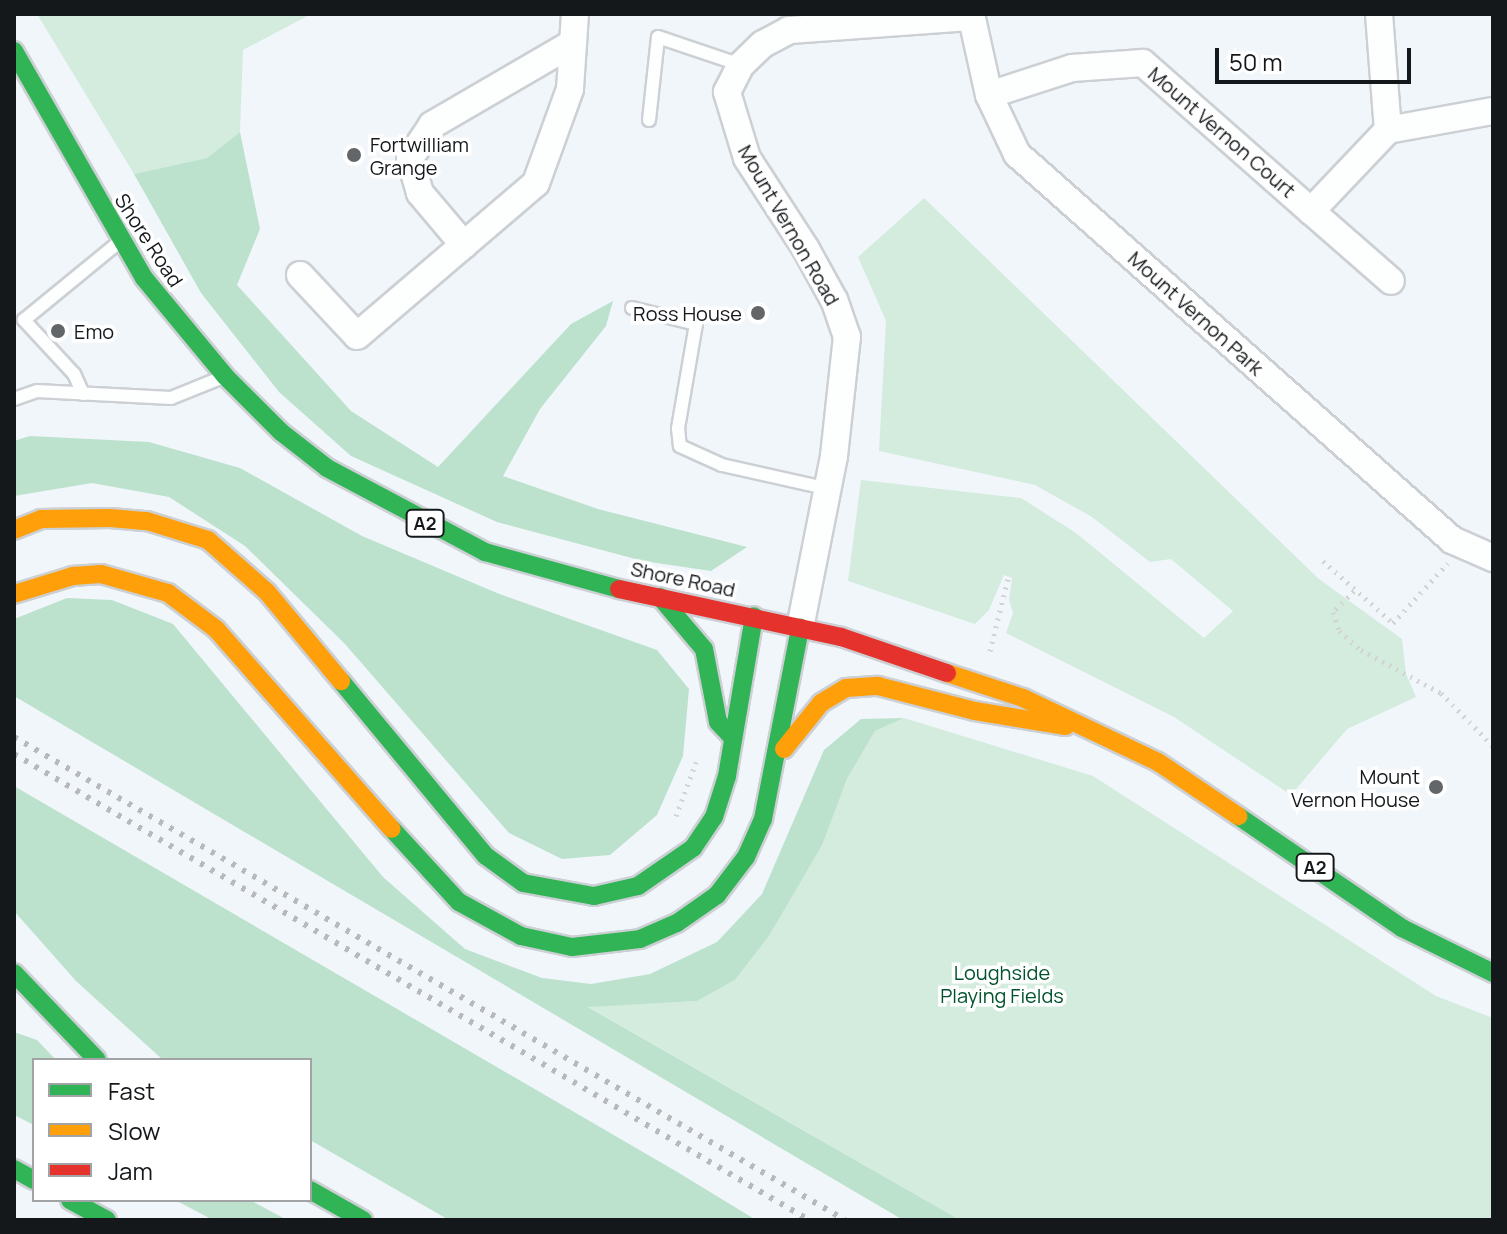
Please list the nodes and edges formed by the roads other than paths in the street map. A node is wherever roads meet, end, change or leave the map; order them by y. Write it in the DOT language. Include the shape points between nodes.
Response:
graph roads {
  1 [pos="575,14"];
  2 [pos="1379,14"];
  3 [pos="971,16"];
  4 [pos="573,43"];
  5 [pos="14,51"];
  6 [pos="741,65"];
  7 [pos="989,95"];
  8 [pos="1493,111"];
  9 [pos="649,120"];
  10 [pos="1388,130"];
  11 [pos="1311,211"];
  12 [pos="121,241"];
  13 [pos="464,245"];
  14 [pos="300,275"];
  15 [pos="1391,281"];
  16 [pos="632,308"];
  17 [pos="19,324"];
  18 [pos="225,376"];
  19 [pos="83,394"];
  20 [pos="14,399"];
  21 [pos="829,489"];
  22 [pos="14,530"];
  23 [pos="1493,558"];
  24 [pos="14,594"];
  25 [pos="660,597"];
  26 [pos="754,616"];
  27 [pos="800,628"];
  28 [pos="1095,731"];
  29 [pos="733,740"];
  30 [pos="778,758"];
  31 [pos="1489,964"];
  32 [pos="14,973"];
  33 [pos="95,1058"];
  34 [pos="14,1169"];
  35 [pos="32,1179"];
  36 [pos="312,1191"];
  37 [pos="74,1202"];
  38 [pos="107,1220"];
  39 [pos="363,1220"];
  1 -- 4 [label="street"];
  2 -- 10 [label="street"];
  3 -- 6 [label="street" via="789,30 763,44"];
  3 -- 7 [label="street, Mount Vernon Park"];
  4 -- 13 [label="street" via="570,89 536,183"];
  4 -- 13 [label="street" via="432,125 410,158 420,193"];
  5 -- 12 [label="main road, Shore Road / A2"];
  6 -- 9 [label="lane" via="658,37"];
  6 -- 21 [label="street, Mount Vernon Road" via="727,92 742,144 834,300 847,337"];
  7 -- 11 [label="street, Mount Vernon Court" via="1072,68 1143,63"];
  7 -- 23 [label="street, Mount Vernon Park" via="1017,154 1465,546"];
  8 -- 10 [label="street"];
  10 -- 11 [label="street"];
  11 -- 15 [label="street, Mount Vernon Court"];
  12 -- 17 [label="lane"];
  12 -- 18 [label="main road, Shore Road / A2" via="144,278"];
  13 -- 14 [label="street" via="357,336"];
  16 -- 21 [label="lane" via="696,324 678,428 680,446 722,465"];
  17 -- 19 [label="lane" via="74,374"];
  18 -- 19 [label="lane" via="171,398"];
  18 -- 25 [label="main road, Shore Road / A2" via="281,432 327,468 439,530 538,569"];
  19 -- 20 [label="lane" via="37,391"];
  21 -- 27 [label="street, Mount Vernon Road"];
  22 -- 29 [label="main road" via="41,519 110,518 147,521 208,540 267,592 486,856 523,883 594,896 657,877 693,848 714,817"];
  24 -- 30 [label="main road" via="73,576 101,574 168,593 216,629 268,694 459,902 488,921 542,942 604,947 640,939 677,923 717,895 746,857 763,819"];
  25 -- 26 [label="main road, Shore Road / A2"];
  25 -- 29 [label="main road" via="704,649 718,722"];
  26 -- 27 [label="main road, Shore Road / A2"];
  26 -- 29 [label="main road"];
  27 -- 28 [label="main road, Shore Road / A2" via="935,666"];
  27 -- 30 [label="main road"];
  28 -- 30 [label="main road" via="975,711 878,686 846,688 821,703"];
  28 -- 31 [label="main road, Shore Road / A2" via="1225,805 1402,928"];
  32 -- 33 [label="main road"];
  34 -- 35 [label="main road"];
  36 -- 39 [label="main road"];
  37 -- 38 [label="main road"];
}
